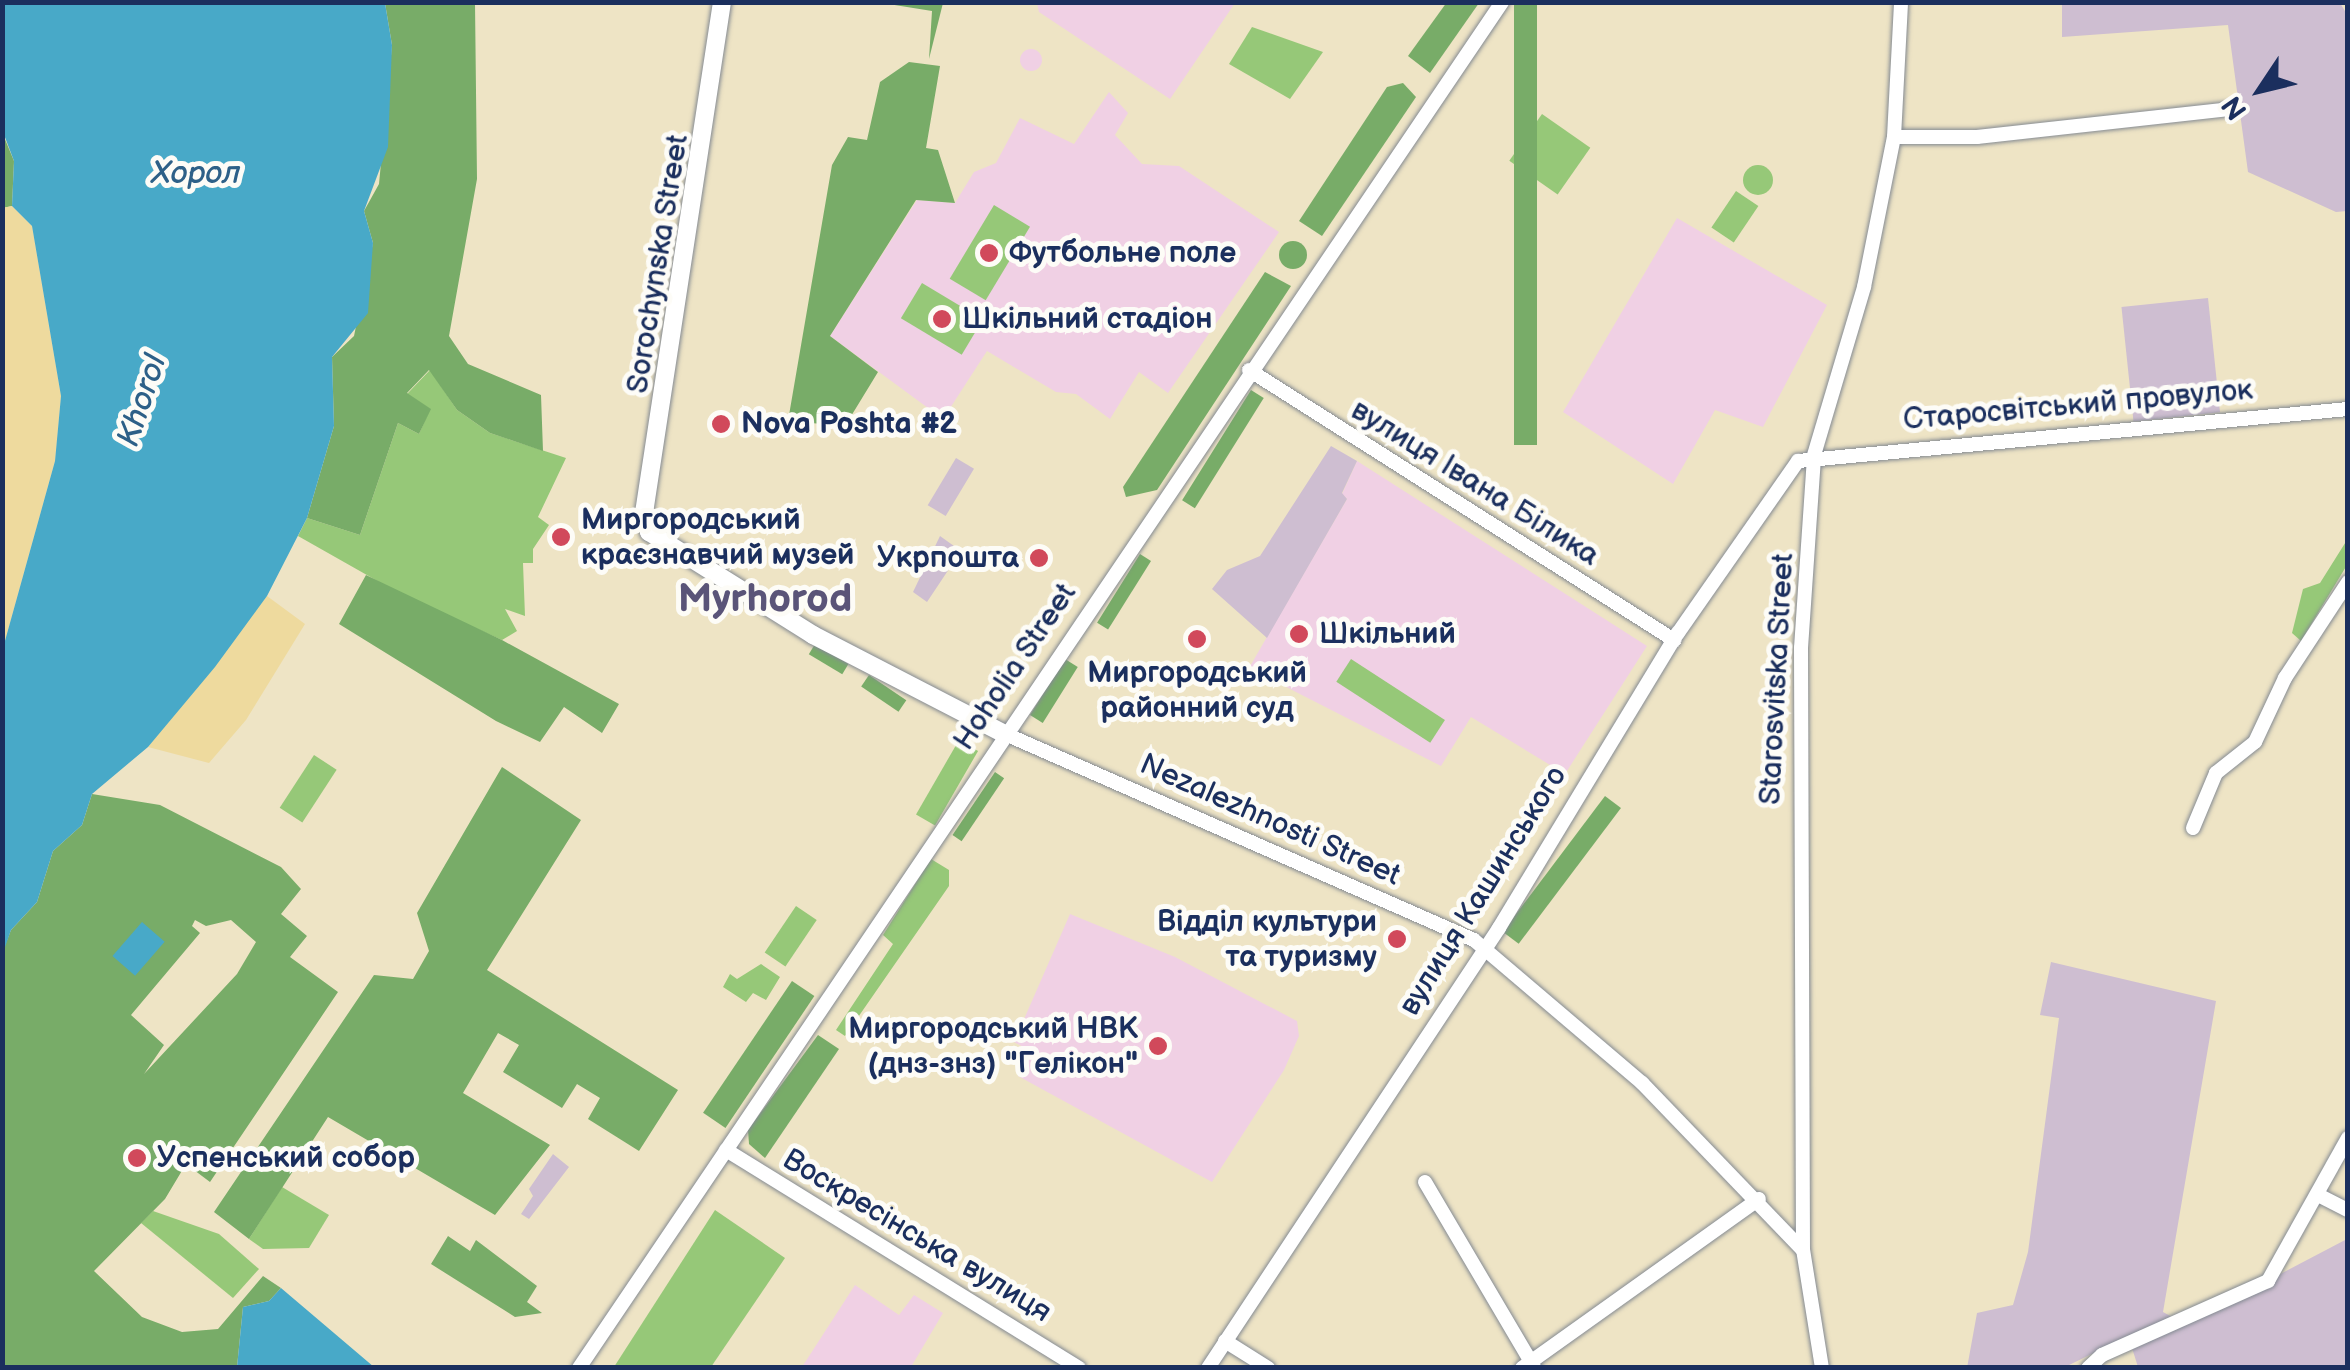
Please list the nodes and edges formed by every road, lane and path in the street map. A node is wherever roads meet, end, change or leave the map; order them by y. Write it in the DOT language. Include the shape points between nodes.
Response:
graph roads {
  1 [pos="722,2"];
  2 [pos="1502,2"];
  3 [pos="1901,2"];
  4 [pos="2232,110"];
  5 [pos="1894,137"];
  6 [pos="1248,370"];
  7 [pos="2348,409"];
  8 [pos="1814,454"];
  9 [pos="648,532"];
  10 [pos="2348,582"];
  11 [pos="1674,640"];
  12 [pos="1004,733"];
  13 [pos="2193,828"];
  14 [pos="1485,948"];
  15 [pos="2348,1138"];
  16 [pos="726,1150"];
  17 [pos="1425,1182"];
  18 [pos="2320,1196"];
  19 [pos="1758,1199"];
  20 [pos="2348,1210"];
  21 [pos="1803,1250"];
  22 [pos="1224,1341"];
  23 [pos="1529,1364"];
  24 [pos="579,1368"];
  25 [pos="1079,1368"];
  26 [pos="1208,1368"];
  27 [pos="1268,1368"];
  28 [pos="1822,1368"];
  29 [pos="2088,1368"];
  1 -- 9 [label="main road, Sorochynska Street" via="644,513"];
  2 -- 6 [label="street, Hoholia Street"];
  3 -- 5 [label="street, Starosvitska Street"];
  4 -- 5 [label="street" via="1977,137"];
  5 -- 8 [label="street, Starosvitska Street" via="1864,287"];
  6 -- 11 [label="street, вулиця Івана Білика"];
  6 -- 12 [label="street, Hoholia Street"];
  7 -- 8 [label="street, Старосвітський провулок"];
  8 -- 11 [label="street, вулиця Кашинського" via="1798,460"];
  8 -- 21 [label="street, Starosvitska Street" via="1800,682"];
  9 -- 12 [label="main road, Nezalezhnosti Street" via="813,635"];
  10 -- 13 [label="street" via="2284,678 2255,742 2216,773"];
  11 -- 14 [label="street, вулиця Кашинського"];
  12 -- 14 [label="street, Nezalezhnosti Street"];
  12 -- 16 [label="street, Hoholia Street"];
  14 -- 19 [label="street, Nezalezhnosti Street" via="1642,1083"];
  14 -- 22 [label="street, вулиця Кашинського"];
  15 -- 18 [label="street"];
  16 -- 24 [label="street, Hoholia Street"];
  16 -- 25 [label="street, Воскресінська вулиця"];
  17 -- 23 [label="street"];
  18 -- 20 [label="street"];
  18 -- 29 [label="street" via="2268,1282 2102,1354"];
  19 -- 21 [label="street, Nezalezhnosti Street"];
  19 -- 23 [label="street"];
  21 -- 28 [label="street, Starosvitska Street"];
  22 -- 26 [label="street, вулиця Кашинського"];
  22 -- 27 [label="street"];
}
